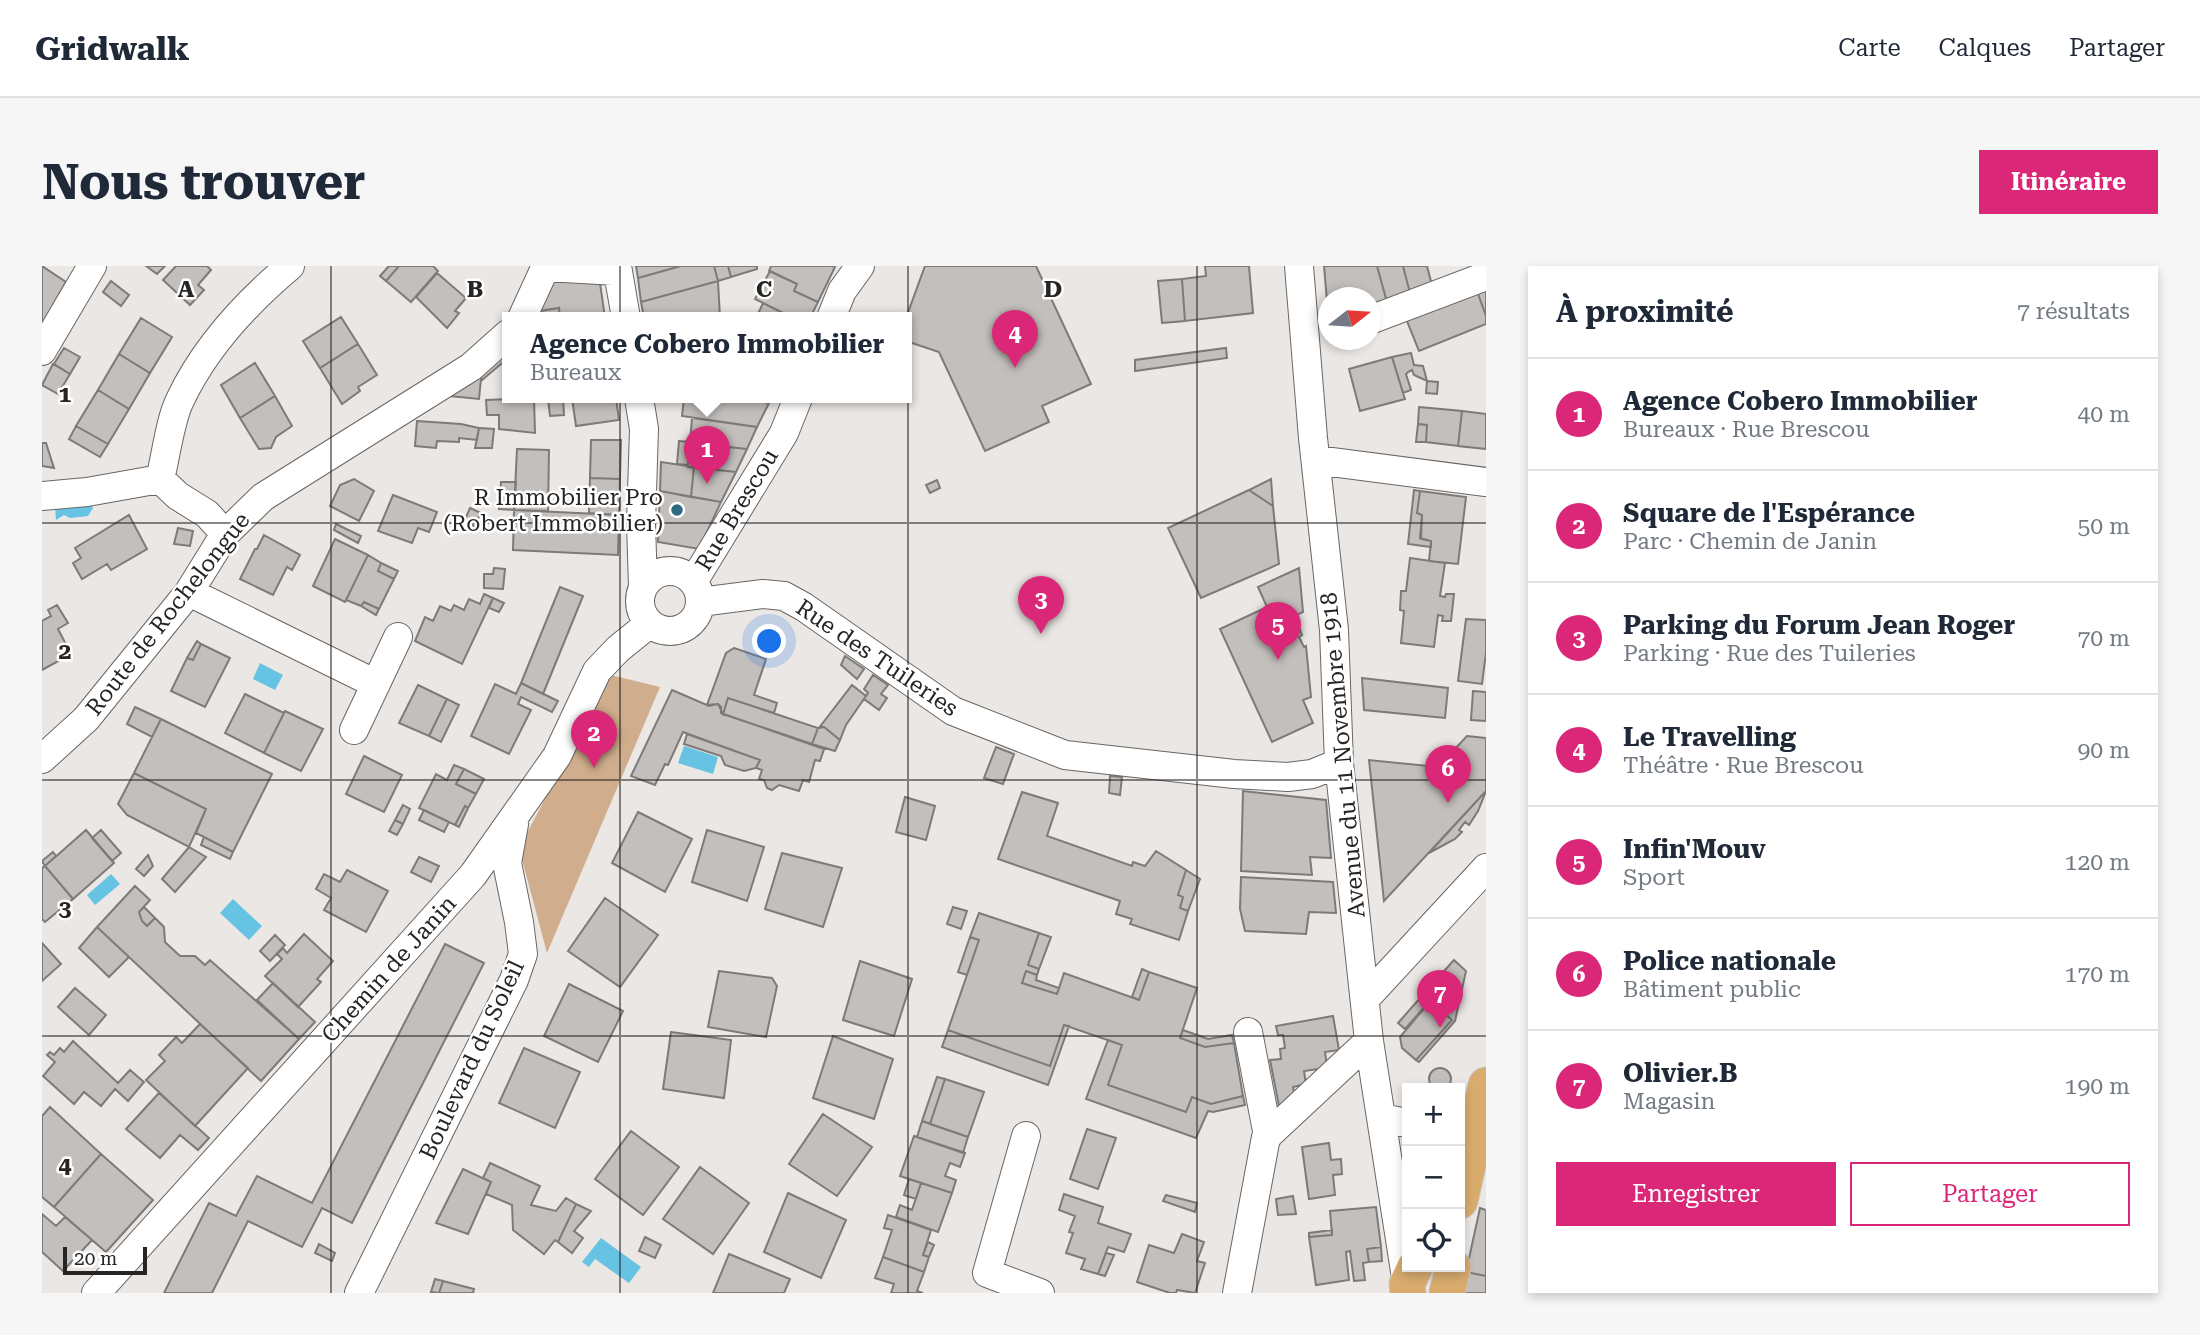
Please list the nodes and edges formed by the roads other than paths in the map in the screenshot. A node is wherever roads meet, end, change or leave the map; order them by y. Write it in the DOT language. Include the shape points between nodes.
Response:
graph roads {
  1 [pos="92,266"];
  2 [pos="290,266"];
  3 [pos="860,266"];
  4 [pos="1299,266"];
  5 [pos="546,267"];
  6 [pos="618,268"];
  7 [pos="1486,276"];
  8 [pos="526,312"];
  9 [pos="625,312"];
  10 [pos="833,312"];
  11 [pos="1381,316"];
  12 [pos="502,339"];
  13 [pos="1317,341"];
  14 [pos="42,351"];
  15 [pos="640,403"];
  16 [pos="796,403"];
  17 [pos="1316,460"];
  18 [pos="160,479"];
  19 [pos="1486,482"];
  20 [pos="42,496"];
  21 [pos="225,534"];
  22 [pos="643,586"];
  23 [pos="189,592"];
  24 [pos="697,592"];
  25 [pos="649,624"];
  26 [pos="398,638"];
  27 [pos="376,684"];
  28 [pos="354,730"];
  29 [pos="42,759"];
  30 [pos="1339,763"];
  31 [pos="516,815"];
  32 [pos="1486,868"];
  33 [pos="1365,999"];
  34 [pos="1248,1031"];
  35 [pos="1369,1041"];
  36 [pos="1486,1086"];
  37 [pos="1394,1121"];
  38 [pos="1467,1134"];
  39 [pos="1026,1136"];
  40 [pos="1268,1136"];
  41 [pos="1465,1153"];
  42 [pos="1452,1272"];
  43 [pos="1410,1281"];
  44 [pos="96,1293"];
  45 [pos="359,1293"];
  46 [pos="1040,1293"];
  47 [pos="1237,1293"];
  48 [pos="1447,1293"];
  1 -- 14 [label="street"];
  2 -- 18 [label="street" via="258,292 213,345 179,401"];
  3 -- 10 [label="street"];
  4 -- 13 [label="street, Avenue du 11 Novembre 1918"];
  5 -- 6 [label="street"];
  5 -- 8 [label="street"];
  6 -- 9 [label="street"];
  7 -- 11 [label="street"];
  12 -- 21 [label="street, Route de Rochelongue" via="471,367 263,497"];
  13 -- 17 [label="street, Avenue du 11 Novembre 1918"];
  15 -- 22 [label="street" via="644,429"];
  16 -- 24 [label="street, Rue Brescou"];
  17 -- 19 [label="street"];
  17 -- 30 [label="street, Avenue du 11 Novembre 1918" via="1334,630"];
  18 -- 20 [label="street"];
  18 -- 21 [label="street" via="207,514"];
  21 -- 23 [label="street, Route de Rochelongue"];
  22 -- 24 [label="street" via="658,573 677,572"];
  22 -- 25 [label="street" via="639,606"];
  23 -- 27 [label="street"];
  23 -- 29 [label="street, Route de Rochelongue" via="86,719"];
  24 -- 25 [label="street" via="695,619 682,629 664,631"];
  24 -- 30 [label="street, Rue des Tuileries" via="784,596 953,711 1065,755 1288,777"];
  25 -- 31 [label="street, Chemin de Janin" via="597,671 556,756"];
  26 -- 27 [label="street"];
  27 -- 28 [label="street"];
  30 -- 33 [label="street, Avenue du 11 Novembre 1918"];
  31 -- 44 [label="street, Chemin de Janin" via="474,875"];
  31 -- 45 [label="street, Boulevard du Soleil" via="507,863 523,954"];
  32 -- 33 [label="street"];
  33 -- 35 [label="street, Avenue du 11 Novembre 1918"];
  34 -- 40 [label="street"];
  35 -- 37 [label="street, Avenue du 11 Novembre 1918"];
  35 -- 40 [label="street"];
  36 -- 38 [label="main road"];
  37 -- 43 [label="street, Avenue du 11 Novembre 1918"];
  38 -- 41 [label="main road"];
  39 -- 46 [label="street" via="987,1273"];
  40 -- 47 [label="street"];
  42 -- 48 [label="main road"];
}
